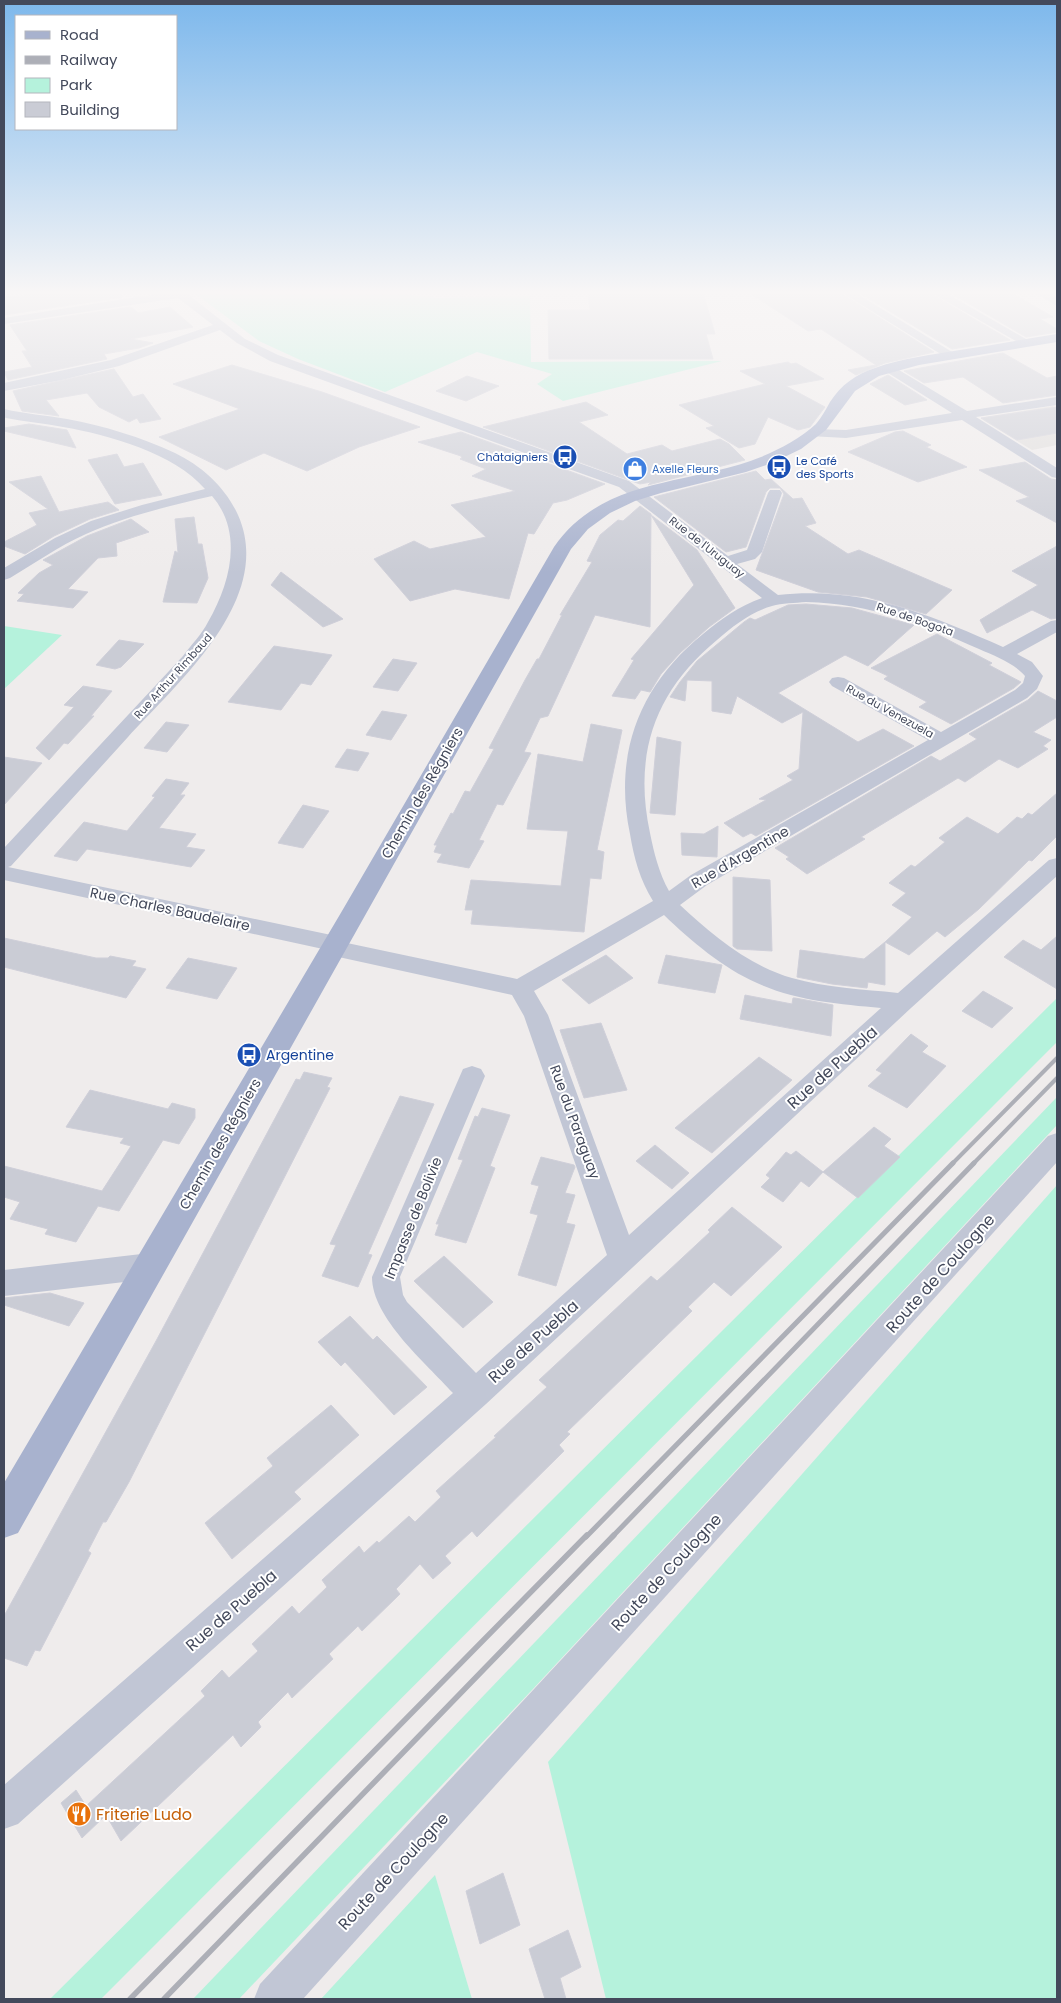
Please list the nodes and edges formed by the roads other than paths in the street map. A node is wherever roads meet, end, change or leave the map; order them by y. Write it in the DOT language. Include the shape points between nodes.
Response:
graph roads {
  1 [pos="347,385"];
  2 [pos="854,385"];
  3 [pos="917,385"];
  4 [pos="1057,401"];
  5 [pos="5,414"];
  6 [pos="965,416"];
  7 [pos="814,433"];
  8 [pos="1057,474"];
  9 [pos="216,491"];
  10 [pos="776,493"];
  11 [pos="639,494"];
  12 [pos="725,562"];
  13 [pos="4,575"];
  14 [pos="774,600"];
  15 [pos="1057,625"];
  16 [pos="1004,654"];
  17 [pos="838,682"];
  18 [pos="942,740"];
  19 [pos="4,861"];
  20 [pos="1057,865"];
  21 [pos="4,873"];
  22 [pos="666,904"];
  23 [pos="335,946"];
  24 [pos="520,988"];
  25 [pos="903,1002"];
  26 [pos="472,1076"];
  27 [pos="1057,1144"];
  28 [pos="624,1259"];
  29 [pos="150,1266"];
  30 [pos="4,1284"];
  31 [pos="475,1394"];
  32 [pos="4,1519"];
  33 [pos="4,1810"];
  34 [pos="275,1999"];
  1 -- 11 [label="street, Rue de l'Uruguay" via="624,484"];
  2 -- 7 [label="main road, Chemin des Régniers"];
  3 -- 6 [label="street"];
  4 -- 6 [label="street"];
  5 -- 9 [label="street, Rue Arthur Rimbaud" via="79,426 132,440 182,464"];
  6 -- 7 [label="street" via="846,434"];
  6 -- 8 [label="street"];
  7 -- 11 [label="main road, Chemin des Régniers" via="752,465"];
  9 -- 13 [label="street" via="153,506 92,526"];
  9 -- 19 [label="street, Rue Arthur Rimbaud" via="235,521 240,546 237,578 214,630"];
  10 -- 12 [label="street" via="754,552"];
  11 -- 12 [label="street, Rue de l'Uruguay"];
  11 -- 23 [label="main road, Chemin des Régniers" via="596,514 568,539"];
  12 -- 14 [label="street, Rue de l'Uruguay"];
  14 -- 16 [label="street, Rue de Bogota" via="822,598 873,605 942,626"];
  14 -- 22 [label="street, Rue de Bogota" via="742,614 687,657 669,678 644,728 636,758 635,805 644,855 652,879"];
  15 -- 16 [label="street"];
  16 -- 18 [label="street, Rue d'Argentine" via="1032,671 1031,685 1014,699"];
  17 -- 18 [label="street, Rue du Venezuela"];
  18 -- 22 [label="street, Rue d'Argentine" via="699,880"];
  20 -- 25 [label="street, Rue de Puebla"];
  21 -- 23 [label="street, Rue Charles Baudelaire"];
  22 -- 24 [label="street, Rue d'Argentine"];
  22 -- 25 [label="street" via="723,951 771,980 826,993"];
  23 -- 24 [label="street"];
  23 -- 29 [label="main road, Chemin des Régniers"];
  24 -- 28 [label="street, Rue du Paraguay" via="536,1015"];
  25 -- 28 [label="street, Rue de Puebla"];
  26 -- 31 [label="street, Impasse de Bolivie" via="386,1277 386,1287 396,1311"];
  27 -- 34 [label="street, Route de Coulogne"];
  28 -- 31 [label="street, Rue de Puebla"];
  29 -- 30 [label="street"];
  29 -- 32 [label="main road, Chemin des Régniers"];
  31 -- 33 [label="street, Rue de Puebla"];
}
